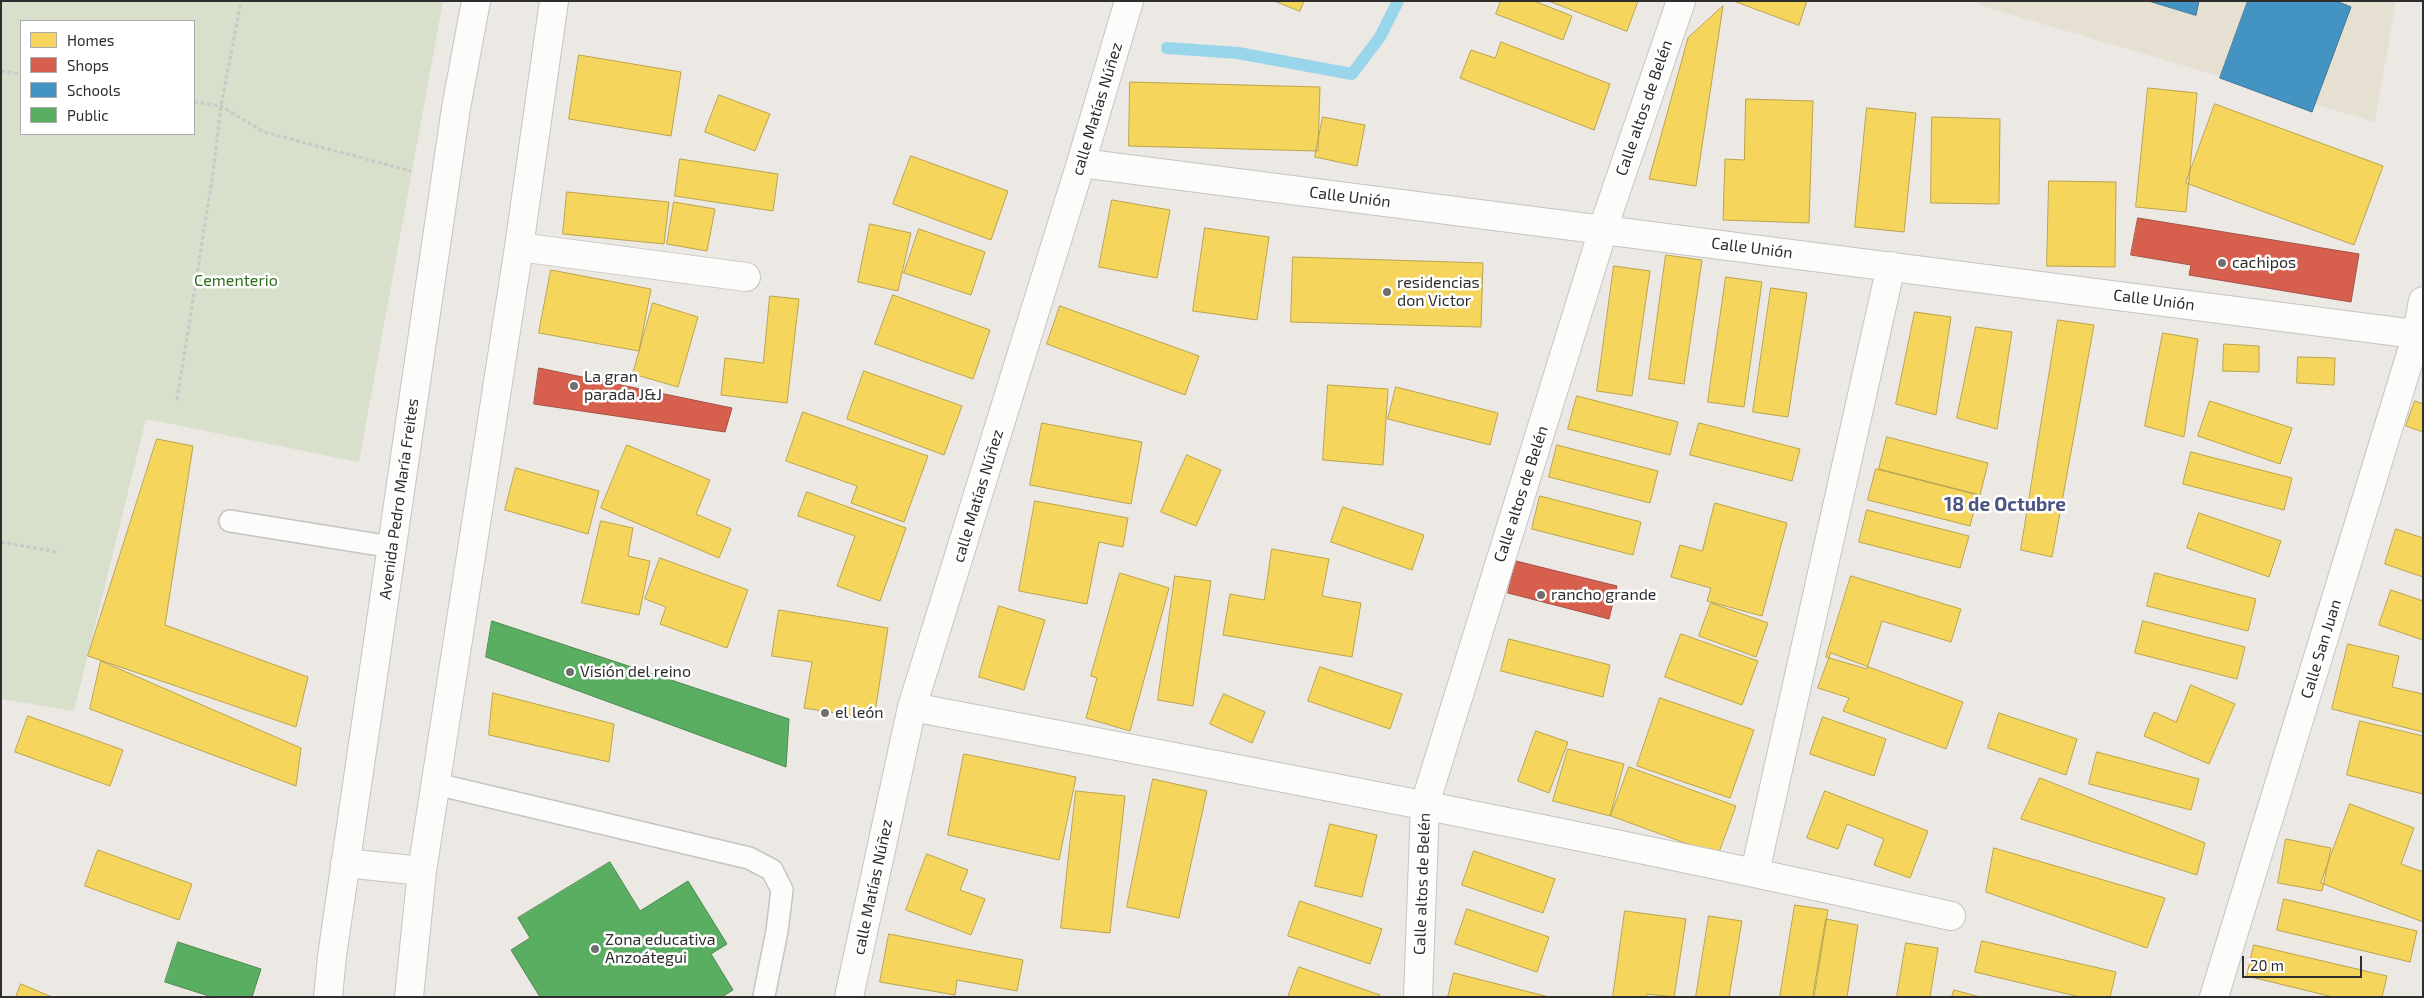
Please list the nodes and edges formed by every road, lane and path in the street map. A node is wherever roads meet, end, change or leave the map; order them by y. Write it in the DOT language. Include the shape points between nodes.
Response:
graph roads {
  1 [pos="241,1"];
  2 [pos="476,1"];
  3 [pos="554,1"];
  4 [pos="1129,1"];
  5 [pos="1681,1"];
  6 [pos="1,71"];
  7 [pos="20,74"];
  8 [pos="195,102"];
  9 [pos="221,106"];
  10 [pos="1081,163"];
  11 [pos="446,180"];
  12 [pos="1604,229"];
  13 [pos="519,247"];
  14 [pos="1891,266"];
  15 [pos="746,277"];
  16 [pos="2423,300"];
  17 [pos="2420,334"];
  18 [pos="177,400"];
  19 [pos="230,521"];
  20 [pos="1,542"];
  21 [pos="392,548"];
  22 [pos="57,552"];
  23 [pos="912,707"];
  24 [pos="436,784"];
  25 [pos="1425,804"];
  26 [pos="346,864"];
  27 [pos="422,871"];
  28 [pos="1755,872"];
  29 [pos="1951,916"];
  30 [pos="764,996"];
  31 [pos="328,997"];
  32 [pos="409,997"];
  33 [pos="849,997"];
  34 [pos="1418,997"];
  35 [pos="2214,997"];
  1 -- 9 [label="path"];
  2 -- 11 [label="street, Avenida Pedro María Freites"];
  3 -- 13 [label="street"];
  4 -- 10 [label="street, calle Matías Núñez"];
  5 -- 12 [label="street, Calle altos de Belén"];
  6 -- 7 [label="path"];
  8 -- 9 [label="path"];
  9 -- 11 [label="path" via="264,132"];
  9 -- 18 [label="path" via="214,173"];
  10 -- 12 [label="street, Calle Unión"];
  10 -- 23 [label="street, calle Matías Núñez"];
  11 -- 21 [label="street, Avenida Pedro María Freites"];
  12 -- 14 [label="street, Calle Unión"];
  12 -- 25 [label="street, Calle altos de Belén"];
  13 -- 15 [label="street"];
  13 -- 24 [label="street"];
  14 -- 17 [label="street, Calle Unión"];
  14 -- 28 [label="street"];
  16 -- 17 [label="street, Calle San Juan"];
  17 -- 35 [label="street, Calle San Juan"];
  19 -- 21 [label="lane"];
  20 -- 22 [label="path"];
  21 -- 26 [label="street, Avenida Pedro María Freites"];
  23 -- 25 [label="street"];
  23 -- 33 [label="street, calle Matías Núñez"];
  24 -- 27 [label="street"];
  24 -- 30 [label="lane" via="749,858 772,870 782,890"];
  25 -- 28 [label="street"];
  25 -- 34 [label="street, Calle altos de Belén"];
  26 -- 27 [label="street"];
  26 -- 31 [label="street, Avenida Pedro María Freites"];
  27 -- 32 [label="street"];
  28 -- 29 [label="street"];
}
